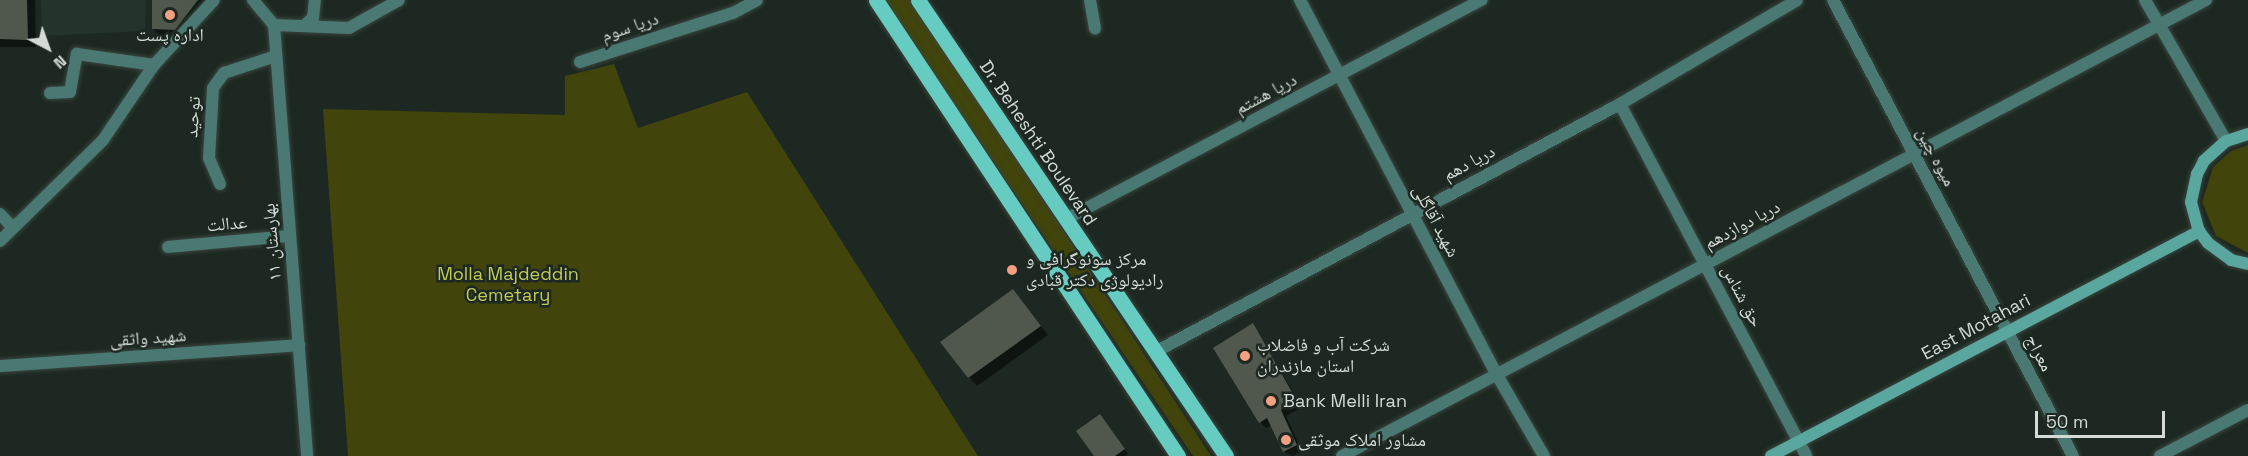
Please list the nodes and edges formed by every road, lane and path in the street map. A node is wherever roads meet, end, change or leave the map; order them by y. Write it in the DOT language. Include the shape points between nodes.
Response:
graph roads {
  1 [pos="214,0"];
  2 [pos="253,0"];
  3 [pos="315,0"];
  4 [pos="399,0"];
  5 [pos="757,0"];
  6 [pos="876,0"];
  7 [pos="918,0"];
  8 [pos="1090,0"];
  9 [pos="1300,0"];
  10 [pos="1482,0"];
  11 [pos="1797,0"];
  12 [pos="1833,0"];
  13 [pos="2145,0"];
  14 [pos="2206,0"];
  15 [pos="306,24"];
  16 [pos="274,25"];
  17 [pos="2159,25"];
  18 [pos="1095,29"];
  19 [pos="276,56"];
  20 [pos="580,62"];
  21 [pos="154,65"];
  22 [pos="1340,75"];
  23 [pos="50,93"];
  24 [pos="1620,104"];
  25 [pos="2248,134"];
  26 [pos="2226,141"];
  27 [pos="1914,154"];
  28 [pos="220,184"];
  29 [pos="1412,213"];
  30 [pos="0,214"];
  31 [pos="1066,219"];
  32 [pos="13,228"];
  33 [pos="2199,231"];
  34 [pos="290,236"];
  35 [pos="0,241"];
  36 [pos="168,247"];
  37 [pos="1705,265"];
  38 [pos="2247,265"];
  39 [pos="2007,330"];
  40 [pos="299,345"];
  41 [pos="1155,352"];
  42 [pos="0,366"];
  43 [pos="1497,375"];
  44 [pos="2248,411"];
  45 [pos="1798,441"];
  46 [pos="307,456"];
  47 [pos="1178,456"];
  48 [pos="1226,456"];
  49 [pos="1342,456"];
  50 [pos="1544,456"];
  51 [pos="1771,456"];
  52 [pos="1806,456"];
  53 [pos="2073,456"];
  54 [pos="2160,456"];
  1 -- 21 [label="street"];
  2 -- 16 [label="street"];
  3 -- 15 [label="street" via="313,18"];
  4 -- 15 [label="street" via="349,28"];
  5 -- 20 [label="street, دریا سوم" via="733,13"];
  6 -- 47 [label="main road"];
  7 -- 31 [label="main road, Dr. Beheshti Boulevard"];
  8 -- 18 [label="street"];
  9 -- 22 [label="street, شهید آقاگلی"];
  10 -- 22 [label="street, دریا هشتم"];
  11 -- 24 [label="street, دریا دهم"];
  12 -- 27 [label="street, میوه چین"];
  13 -- 17 [label="street"];
  14 -- 17 [label="street, دریا دوازدهم"];
  15 -- 16 [label="street"];
  16 -- 19 [label="street, بهارستان ۱۱"];
  17 -- 26 [label="street"];
  17 -- 27 [label="street, دریا دوازدهم"];
  19 -- 28 [label="street, توحید" via="224,73 213,88 209,158"];
  19 -- 34 [label="street, بهارستان ۱۱"];
  21 -- 23 [label="street" via="77,54 70,92"];
  21 -- 32 [label="street" via="103,140"];
  22 -- 29 [label="street, شهید آقاگلی"];
  22 -- 31 [label="street, دریا هشتم"];
  24 -- 29 [label="street, دریا دهم"];
  24 -- 37 [label="street, حق شناس"];
  25 -- 26 [label="main road"];
  26 -- 33 [label="main road" via="2204,161 2194,181 2191,202"];
  27 -- 37 [label="street, دریا دوازدهم"];
  27 -- 39 [label="street, میوه چین"];
  29 -- 41 [label="street, دریا دهم"];
  29 -- 43 [label="street, شهید آقاگلی"];
  30 -- 32 [label="street"];
  31 -- 41 [label="main road, Dr. Beheshti Boulevard"];
  32 -- 35 [label="street"];
  33 -- 38 [label="main road" via="2219,253"];
  33 -- 39 [label="main road, East Motahari"];
  34 -- 36 [label="street, عدالت"];
  34 -- 40 [label="street, بهارستان ۱۱"];
  37 -- 43 [label="street, دریا دوازدهم"];
  37 -- 45 [label="street, حق شناس"];
  39 -- 45 [label="main road, East Motahari"];
  39 -- 53 [label="street, معراج"];
  40 -- 42 [label="street, شهید واثقی"];
  40 -- 46 [label="street, بهارستان ۱۱"];
  41 -- 48 [label="main road, Dr. Beheshti Boulevard"];
  43 -- 49 [label="street, دریا دوازدهم"];
  43 -- 50 [label="street, شهید آقاگلی"];
  44 -- 54 [label="street"];
  45 -- 51 [label="main road, East Motahari"];
  45 -- 52 [label="street, حق شناس"];
}
